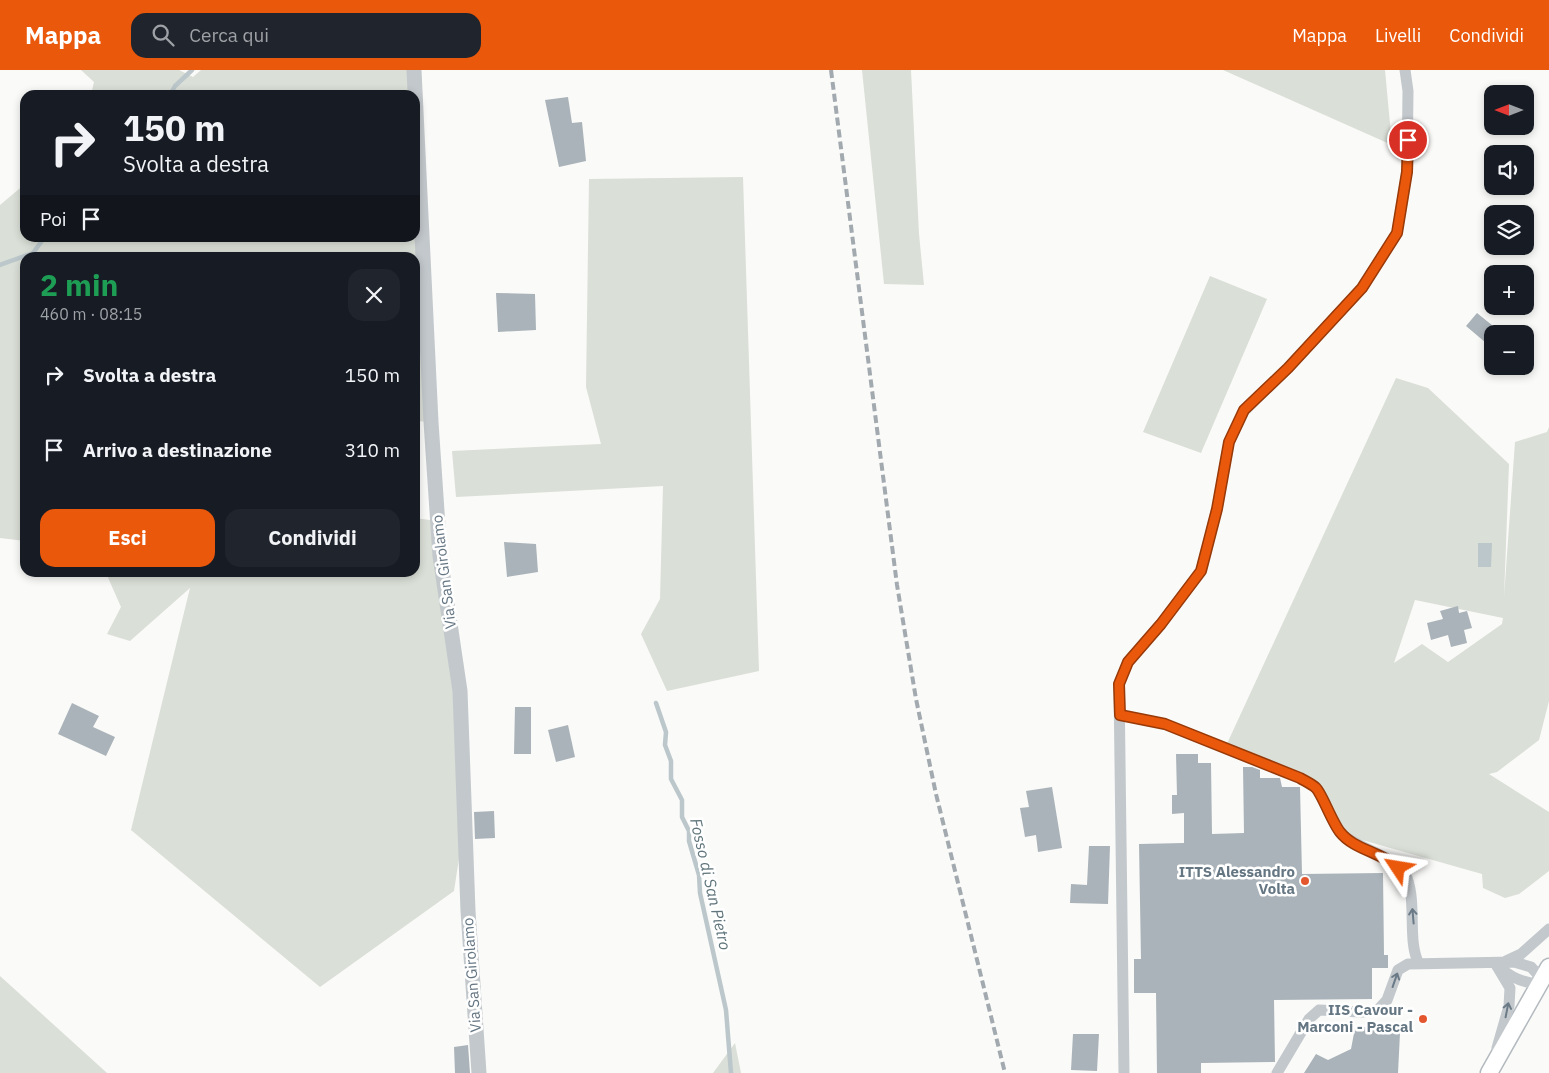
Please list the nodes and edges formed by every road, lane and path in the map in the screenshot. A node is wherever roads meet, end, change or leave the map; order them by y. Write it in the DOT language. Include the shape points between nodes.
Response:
graph roads {
  1 [pos="414,70"];
  2 [pos="1405,70"];
  3 [pos="415,90"];
  4 [pos="420,194"];
  5 [pos="1120,715"];
  6 [pos="1549,929"];
  7 [pos="1495,963"];
  8 [pos="1419,964"];
  9 [pos="1544,977"];
  10 [pos="479,1073"];
  11 [pos="1124,1073"];
  12 [pos="1277,1073"];
  13 [pos="1488,1073"];
  1 -- 3 [label="street, Via San Girolamo"];
  2 -- 5 [label="street" via="1408,91 1407,172 1397,233 1362,288 1244,410 1229,442 1201,571 1128,662 1119,684"];
  4 -- 10 [label="street, Via San Girolamo" via="440,556 460,692 468,911"];
  8 -- 5 [label="street, one-way" via="1414,953 1412,901 1407,876 1390,860 1341,834 1317,789 1291,774 1165,724"];
  5 -- 11 [label="street"];
  6 -- 7 [label="street" via="1521,954"];
  7 -- 8 [label="street"];
  7 -- 9 [label="street" via="1523,964"];
  7 -- 9 [label="street" via="1522,981"];
  13 -- 7 [label="street, one-way" via="1504,1027 1510,988"];
  12 -- 8 [label="street, one-way" via="1309,1019 1319,1010 1378,1010 1387,1000 1398,970 1408,964"];
  9 -- 13 [label="main road"];
}
